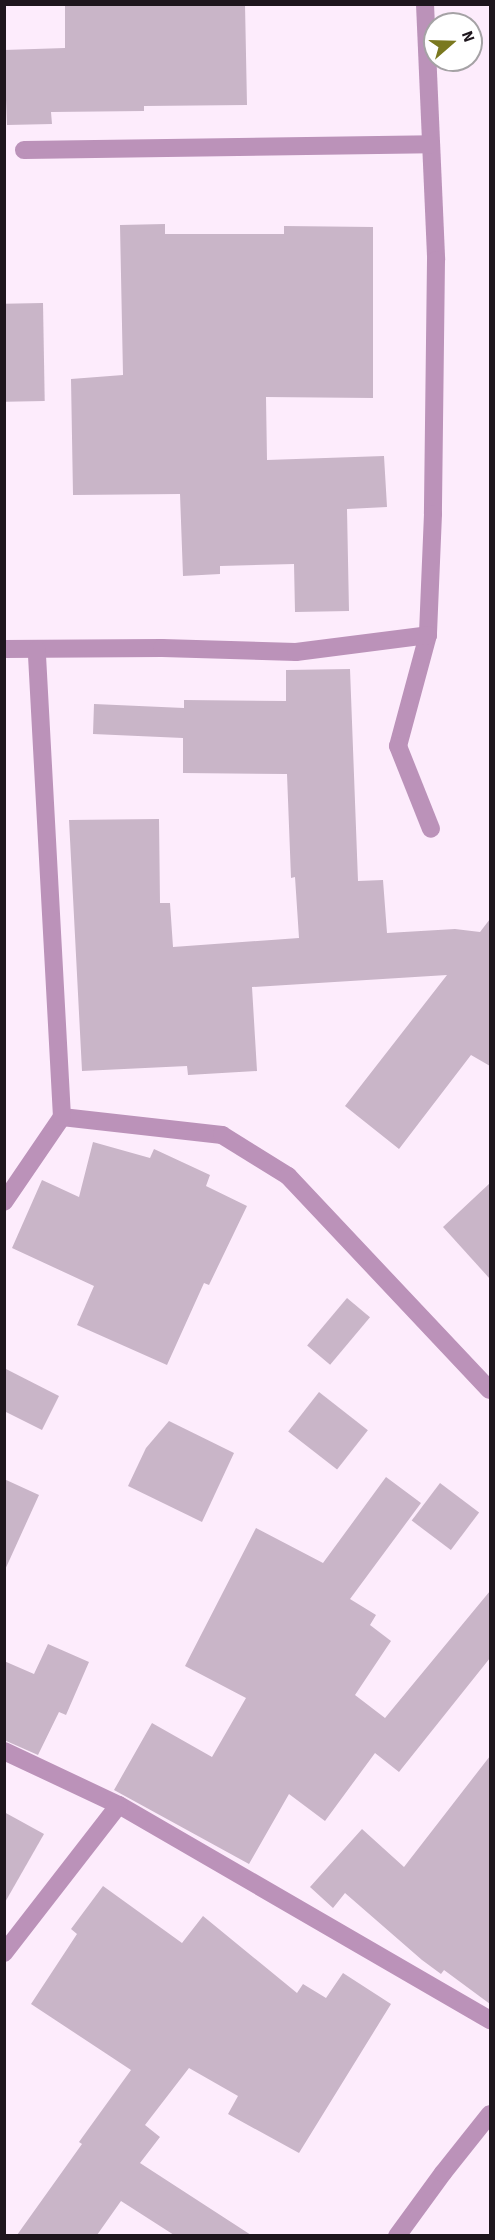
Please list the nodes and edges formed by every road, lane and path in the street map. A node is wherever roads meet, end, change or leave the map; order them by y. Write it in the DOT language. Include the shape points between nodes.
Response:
graph roads {
  1 [pos="425,4"];
  2 [pos="431,144"];
  3 [pos="24,150"];
  4 [pos="428,635"];
  5 [pos="4,649"];
  6 [pos="37,650"];
  7 [pos="431,829"];
  8 [pos="62,1117"];
  9 [pos="4,1202"];
  10 [pos="490,1390"];
  11 [pos="4,1751"];
  12 [pos="119,1805"];
  13 [pos="4,1953"];
  14 [pos="490,2020"];
  15 [pos="490,2114"];
  16 [pos="397,2235"];
  1 -- 2 [label="street"];
  2 -- 3 [label="street"];
  2 -- 4 [label="street" via="436,260"];
  4 -- 6 [label="street" via="296,652"];
  4 -- 7 [label="street" via="398,746"];
  5 -- 6 [label="street"];
  6 -- 8 [label="street"];
  8 -- 9 [label="street"];
  8 -- 10 [label="street" via="222,1135 288,1176"];
  11 -- 12 [label="street"];
  12 -- 13 [label="street"];
  12 -- 14 [label="street"];
  15 -- 16 [label="street"];
}
